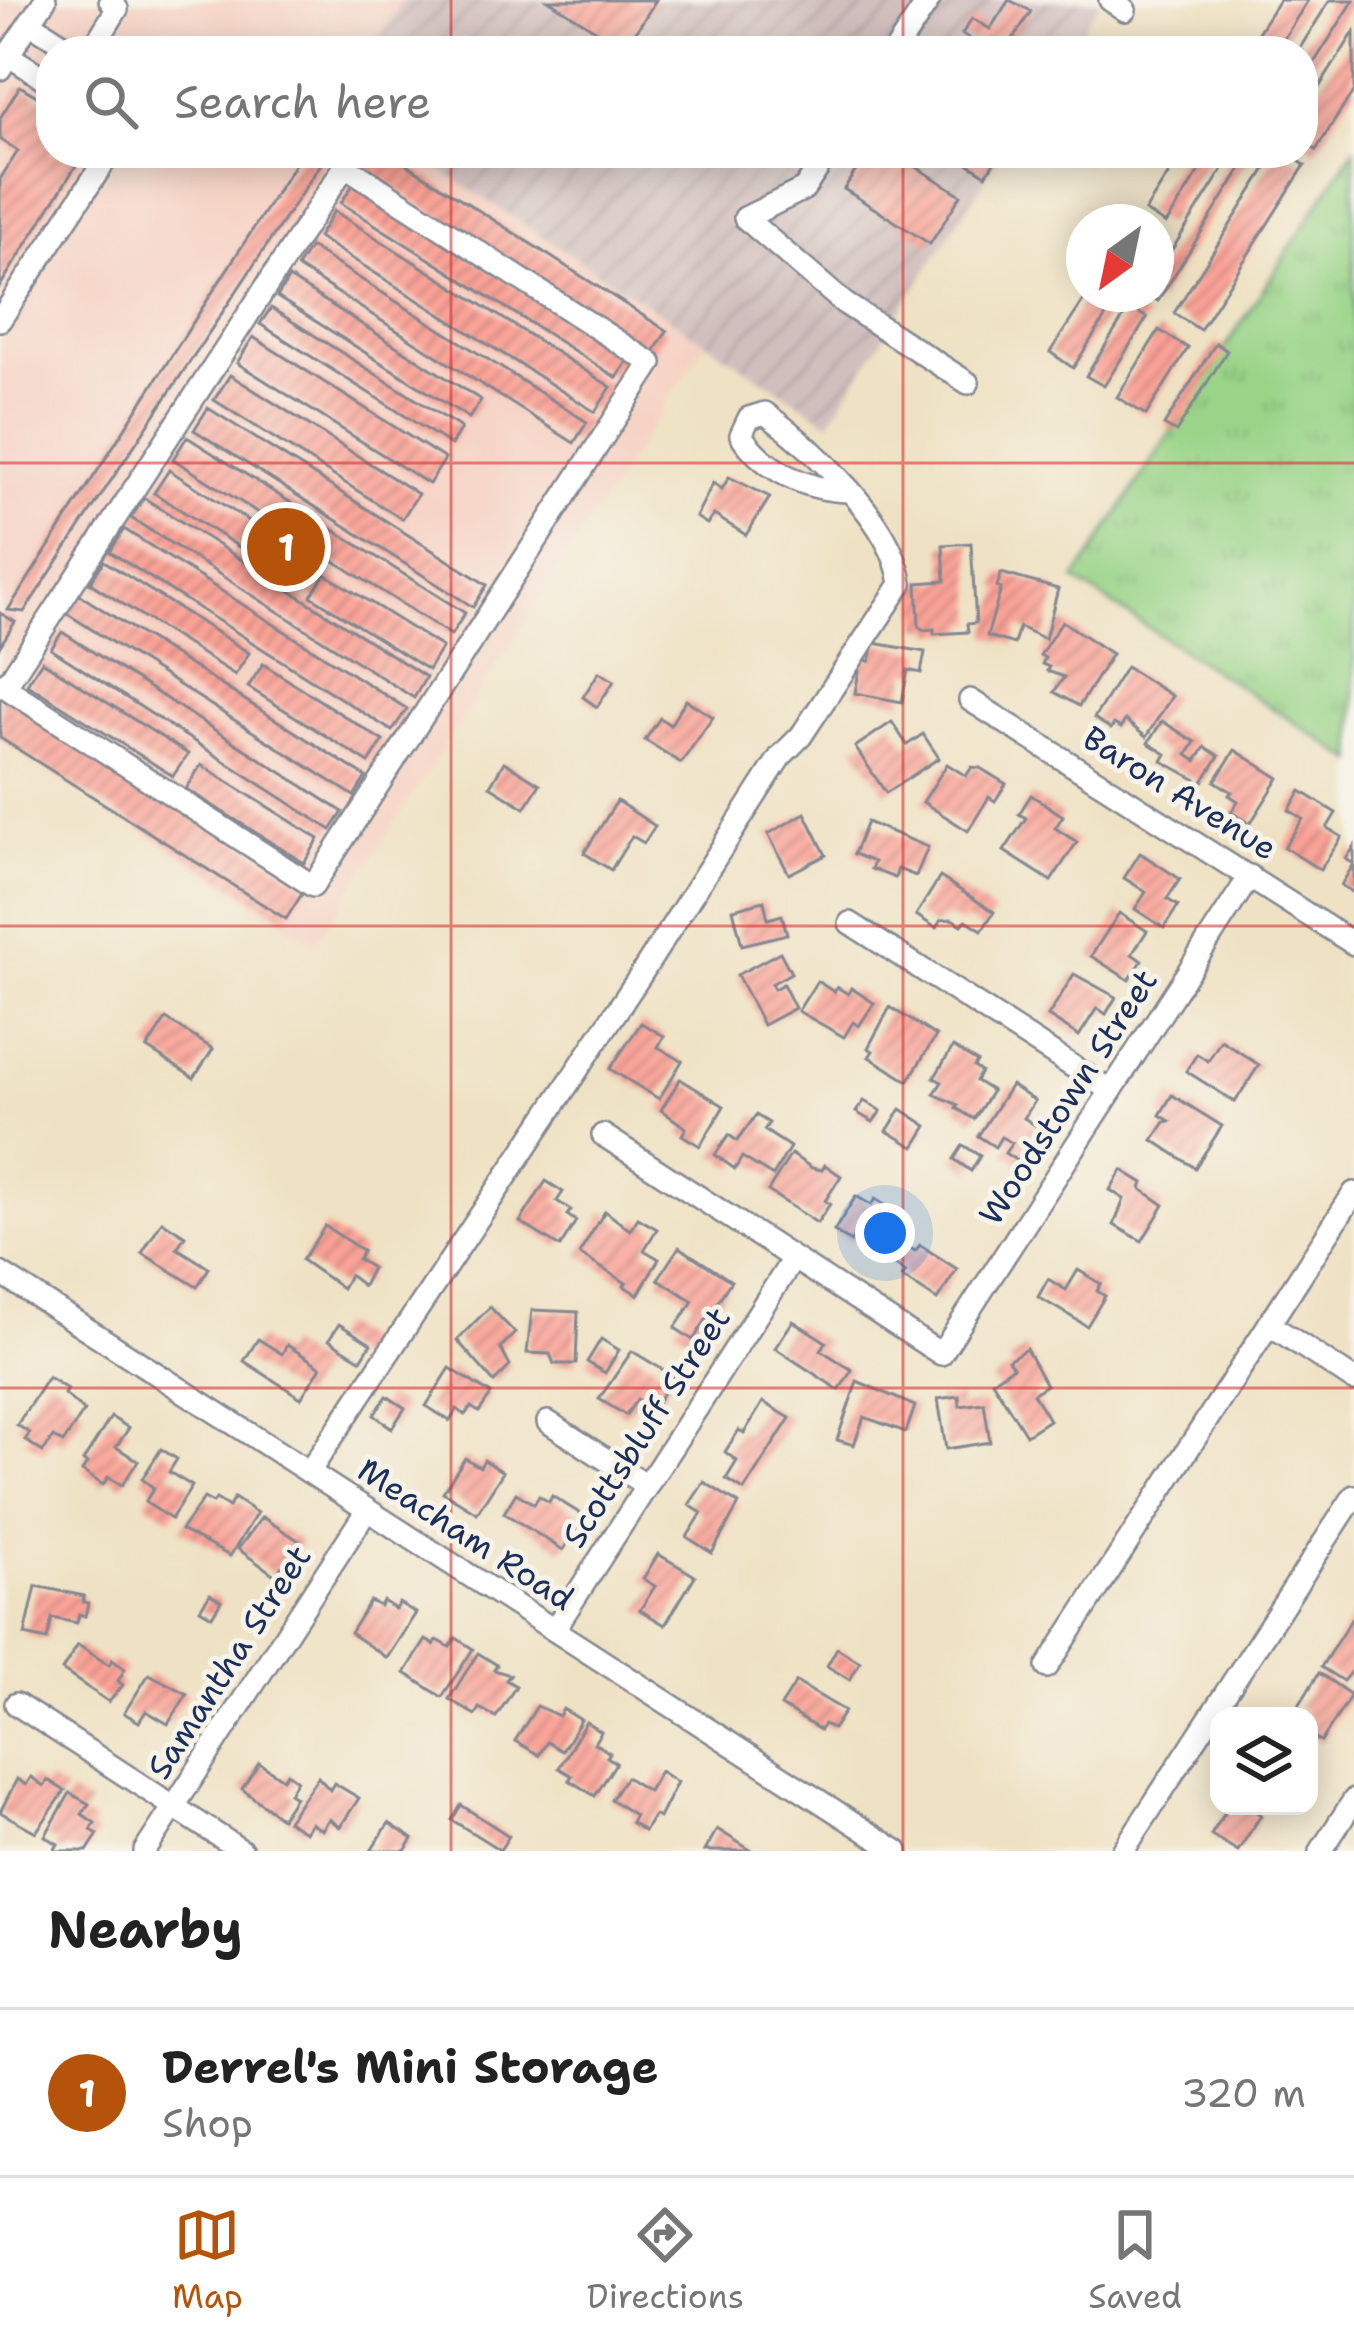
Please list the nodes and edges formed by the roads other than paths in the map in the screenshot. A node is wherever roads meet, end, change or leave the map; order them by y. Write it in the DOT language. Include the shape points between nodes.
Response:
graph roads {
  1 [pos="45,0"];
  2 [pos="110,0"];
  3 [pos="929,0"];
  4 [pos="30,23"];
  5 [pos="50,36"];
  6 [pos="102,36"];
  7 [pos="905,36"];
  8 [pos="4,62"];
  9 [pos="36,76"];
  10 [pos="100,168"];
  11 [pos="344,168"];
  12 [pos="348,168"];
  13 [pos="818,168"];
  14 [pos="0,320"];
  15 [pos="968,383"];
  16 [pos="847,491"];
  17 [pos="2,685"];
  18 [pos="970,700"];
  19 [pos="1250,876"];
  20 [pos="850,923"];
  21 [pos="1354,944"];
  22 [pos="1111,1091"];
  23 [pos="603,1135"];
  24 [pos="1354,1193"];
  25 [pos="793,1259"];
  26 [pos="0,1273"];
  27 [pos="1269,1324"];
  28 [pos="1354,1380"];
  29 [pos="548,1423"];
  30 [pos="309,1472"];
  31 [pos="647,1486"];
  32 [pos="1354,1496"];
  33 [pos="368,1510"];
  34 [pos="554,1630"];
  35 [pos="1047,1666"];
  36 [pos="16,1704"];
  37 [pos="1354,1800"];
  38 [pos="174,1807"];
  39 [pos="146,1851"];
  40 [pos="242,1851"];
  41 [pos="897,1851"];
  42 [pos="1123,1851"];
  43 [pos="1321,1851"];
  1 -- 4 [label="street"];
  2 -- 6 [label="street" via="115,18"];
  3 -- 7 [label="street"];
  4 -- 5 [label="street"];
  4 -- 8 [label="street"];
  8 -- 9 [label="street"];
  10 -- 14 [label="street"];
  11 -- 17 [label="street"];
  12 -- 17 [label="street" via="651,363 313,886"];
  13 -- 15 [label="street" via="804,189 745,218 844,303"];
  16 -- 16 [label="street" via="766,413 748,418 741,435 791,479"];
  16 -- 30 [label="street" via="879,528 901,584"];
  18 -- 19 [label="street, Baron Avenue"];
  19 -- 21 [label="street, Baron Avenue"];
  19 -- 22 [label="street, Woodstown Street"];
  20 -- 22 [label="street"];
  22 -- 25 [label="street, Woodstown Street" via="941,1354"];
  23 -- 25 [label="street"];
  24 -- 27 [label="street"];
  25 -- 31 [label="street, Scottsbluff Street"];
  26 -- 30 [label="street, Meacham Road"];
  27 -- 28 [label="street"];
  27 -- 35 [label="street"];
  29 -- 31 [label="street"];
  30 -- 33 [label="street, Meacham Road"];
  31 -- 34 [label="street, Scottsbluff Street"];
  32 -- 42 [label="street"];
  33 -- 34 [label="street, Meacham Road"];
  33 -- 38 [label="street, Samantha Street"];
  34 -- 41 [label="street, Meacham Road"];
  36 -- 38 [label="street"];
  37 -- 43 [label="street"];
  38 -- 39 [label="street, Samantha Street"];
  38 -- 40 [label="street"];
}
